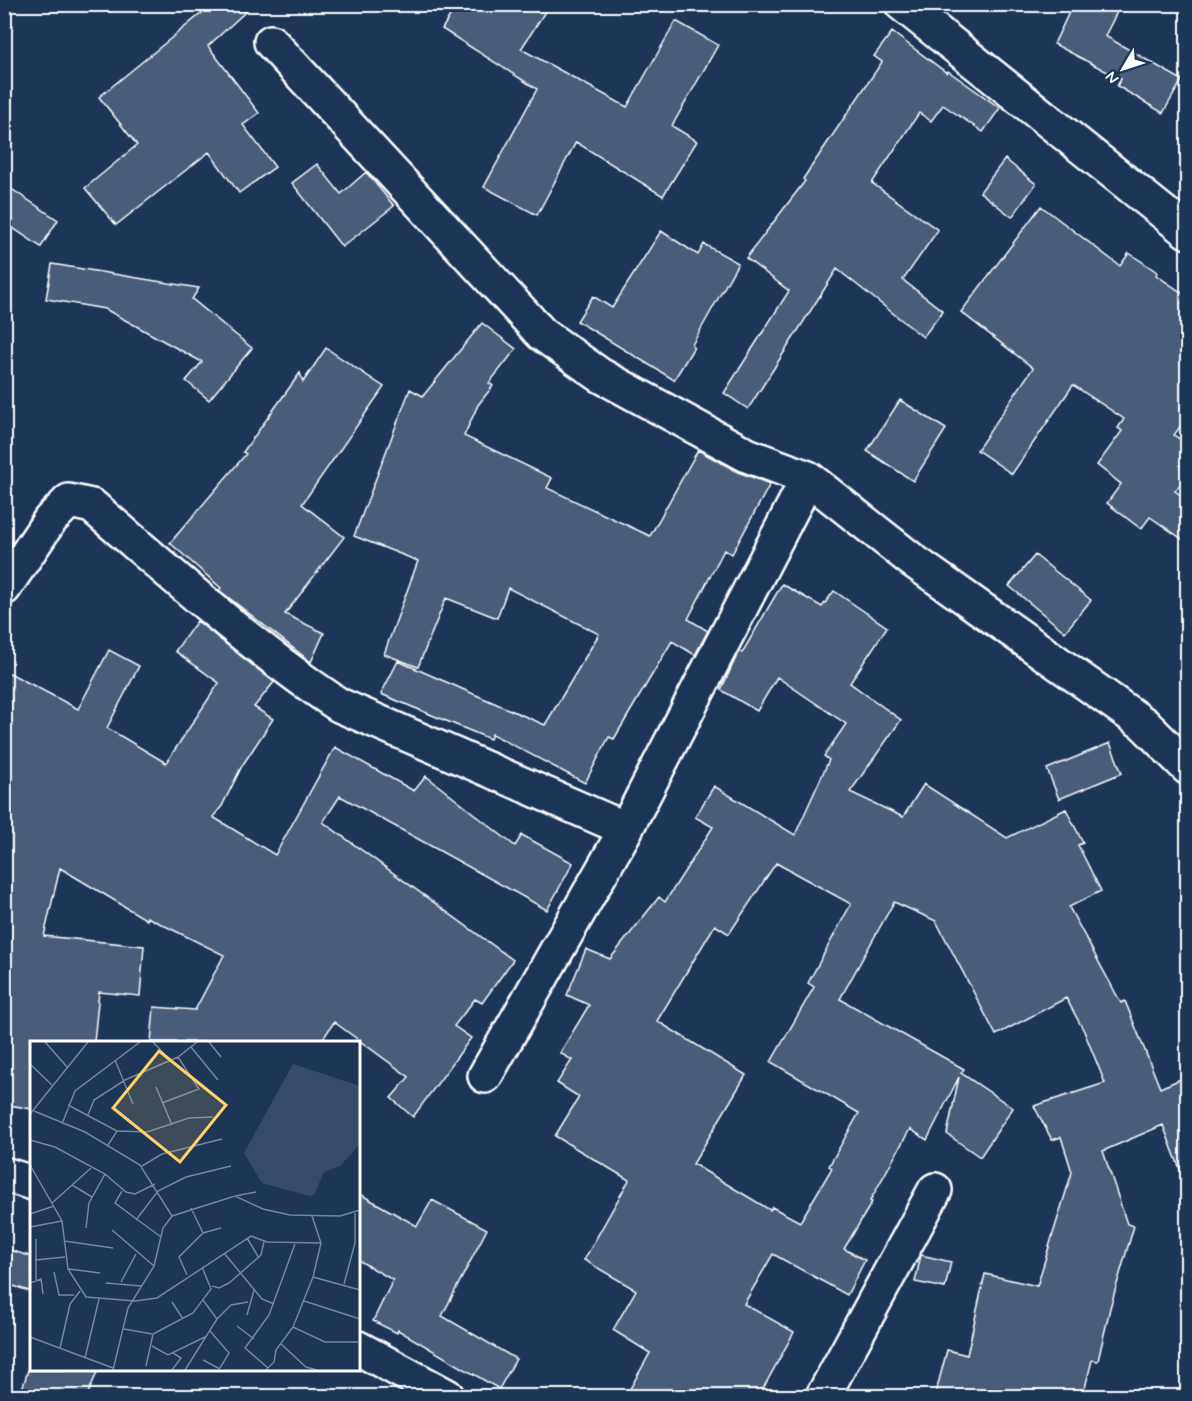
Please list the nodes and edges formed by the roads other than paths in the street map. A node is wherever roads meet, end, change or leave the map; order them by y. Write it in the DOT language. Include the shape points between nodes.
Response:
graph roads {
  1 [pos="902,4"];
  2 [pos="271,42"];
  3 [pos="1188,232"];
  4 [pos="808,478"];
  5 [pos="4,588"];
  6 [pos="1188,768"];
  7 [pos="626,829"];
  8 [pos="485,1076"];
  9 [pos="4,1174"];
  10 [pos="30,1182"];
  11 [pos="935,1190"];
  12 [pos="360,1349"];
  13 [pos="447,1396"];
  14 [pos="823,1396"];
  1 -- 3 [label="street"];
  2 -- 4 [label="street" via="542,334 600,375 747,455"];
  4 -- 6 [label="street" via="912,560 1144,724"];
  4 -- 7 [label="street"];
  5 -- 7 [label="street" via="50,520 69,501 92,506 240,633 339,705"];
  7 -- 8 [label="street"];
  9 -- 10 [label="street"];
  11 -- 14 [label="street"];
  12 -- 13 [label="street"];
}
